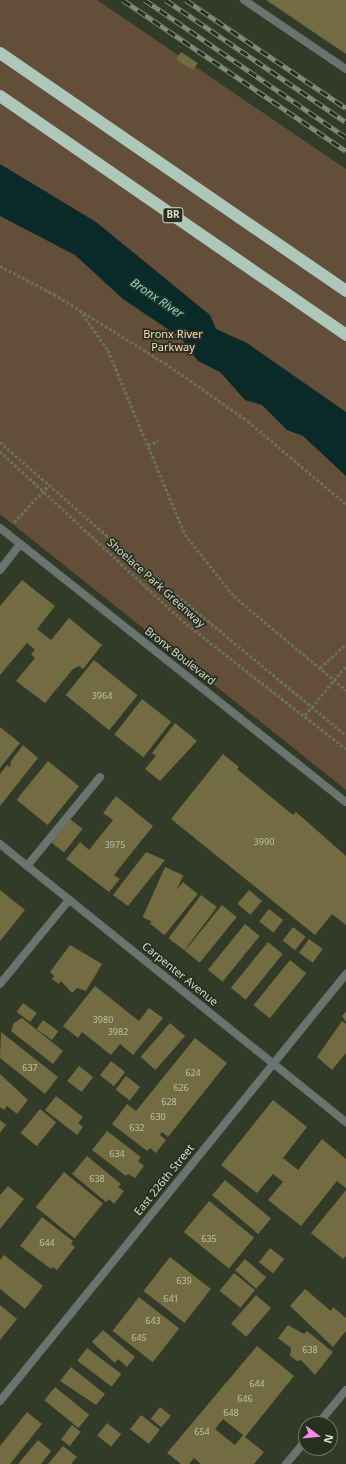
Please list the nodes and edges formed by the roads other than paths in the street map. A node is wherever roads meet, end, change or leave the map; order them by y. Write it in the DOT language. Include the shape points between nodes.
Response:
graph roads {
  1 [pos="244,0"];
  2 [pos="0,53"];
  3 [pos="346,68"];
  4 [pos="0,96"];
  5 [pos="346,291"];
  6 [pos="346,335"];
  7 [pos="0,528"];
  8 [pos="20,544"];
  9 [pos="0,570"];
  10 [pos="100,777"];
  11 [pos="346,802"];
  12 [pos="0,844"];
  13 [pos="27,866"];
  14 [pos="69,900"];
  15 [pos="346,974"];
  16 [pos="0,984"];
  17 [pos="273,1063"];
  18 [pos="346,1122"];
  19 [pos="346,1390"];
  20 [pos="0,1401"];
  21 [pos="325,1416"];
  22 [pos="298,1450"];
  23 [pos="286,1464"];
  1 -- 3 [label="street"];
  2 -- 5 [label="highway"];
  4 -- 6 [label="highway, BR"];
  7 -- 8 [label="street, Bronx Boulevard"];
  8 -- 9 [label="street"];
  8 -- 11 [label="street, Bronx Boulevard"];
  10 -- 13 [label="street"];
  12 -- 13 [label="street, Carpenter Avenue"];
  13 -- 14 [label="street, Carpenter Avenue"];
  14 -- 16 [label="street"];
  14 -- 17 [label="street, Carpenter Avenue"];
  15 -- 17 [label="street, East 226th Street"];
  17 -- 18 [label="street, Carpenter Avenue"];
  17 -- 20 [label="street, East 226th Street"];
  19 -- 21 [label="street"];
  22 -- 23 [label="street"];
}
